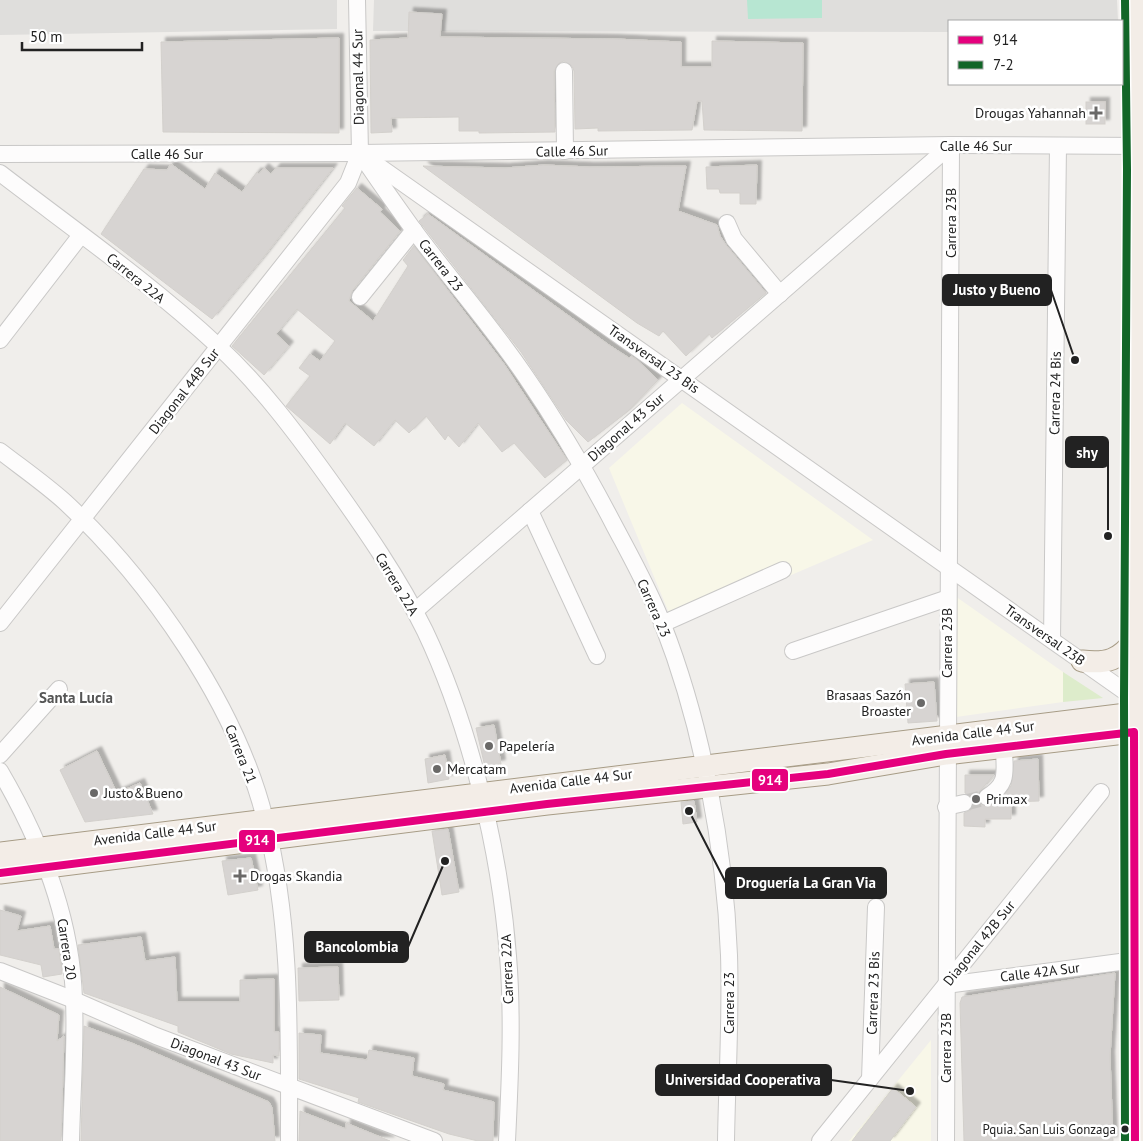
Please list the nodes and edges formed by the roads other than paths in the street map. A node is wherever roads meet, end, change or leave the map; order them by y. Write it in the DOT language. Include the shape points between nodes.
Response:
graph roads {
  1 [pos="356,0"];
  2 [pos="1135,0"];
  3 [pos="564,71"];
  4 [pos="951,146"];
  5 [pos="1058,146"];
  6 [pos="1140,146"];
  7 [pos="564,151"];
  8 [pos="360,153"];
  9 [pos="0,154"];
  10 [pos="0,173"];
  11 [pos="727,223"];
  12 [pos="414,230"];
  13 [pos="80,235"];
  14 [pos="780,294"];
  15 [pos="360,297"];
  16 [pos="0,340"];
  17 [pos="219,347"];
  18 [pos="682,379"];
  19 [pos="0,451"];
  20 [pos="582,466"];
  21 [pos="530,511"];
  22 [pos="82,519"];
  23 [pos="948,566"];
  24 [pos="783,570"];
  25 [pos="948,598"];
  26 [pos="414,611"];
  27 [pos="0,623"];
  28 [pos="662,624"];
  29 [pos="1052,640"];
  30 [pos="1135,640"];
  31 [pos="793,651"];
  32 [pos="597,656"];
  33 [pos="1082,661"];
  34 [pos="59,689"];
  35 [pos="1138,715"];
  36 [pos="946,745"];
  37 [pos="1004,747"];
  38 [pos="0,755"];
  39 [pos="704,766"];
  40 [pos="0,771"];
  41 [pos="708,787"];
  42 [pos="1101,792"];
  43 [pos="987,797"];
  44 [pos="482,802"];
  45 [pos="964,802"];
  46 [pos="946,807"];
  47 [pos="267,829"];
  48 [pos="0,853"];
  49 [pos="44,857"];
  50 [pos="0,873"];
  51 [pos="876,906"];
  52 [pos="1135,960"];
  53 [pos="0,971"];
  54 [pos="946,985"];
  55 [pos="74,1000"];
  56 [pos="870,1078"];
  57 [pos="289,1086"];
  58 [pos="71,1141"];
  59 [pos="289,1141"];
  60 [pos="434,1141"];
  61 [pos="507,1141"];
  62 [pos="726,1141"];
  63 [pos="820,1141"];
  64 [pos="946,1141"];
  65 [pos="1135,1141"];
  1 -- 8 [label="street, Diagonal 44 Sur"];
  2 -- 6 [label="main road"];
  3 -- 7 [label="street"];
  4 -- 5 [label="street, Calle 46 Sur"];
  4 -- 7 [label="street, Calle 46 Sur"];
  4 -- 14 [label="street, Diagonal 43 Sur"];
  4 -- 23 [label="street, Carrera 23B"];
  5 -- 6 [label="street, Calle 46 Sur"];
  5 -- 29 [label="street, Carrera 24 Bis"];
  6 -- 30 [label="main road"];
  7 -- 8 [label="street, Calle 46 Sur"];
  8 -- 9 [label="street, Calle 46 Sur"];
  8 -- 12 [label="street, Carrera 23"];
  8 -- 17 [label="street, Diagonal 44B Sur" via="339,196"];
  8 -- 18 [label="street, Transversal 23 Bis"];
  10 -- 13 [label="street, Carrera 22A"];
  11 -- 14 [label="street" via="734,239"];
  12 -- 15 [label="street"];
  12 -- 20 [label="street, Carrera 23" via="490,326"];
  13 -- 16 [label="street"];
  13 -- 17 [label="street, Carrera 22A"];
  14 -- 18 [label="street, Diagonal 43 Sur"];
  17 -- 22 [label="street, Diagonal 44B Sur"];
  17 -- 26 [label="street, Carrera 22A" via="311,455 366,533"];
  18 -- 20 [label="street, Diagonal 43 Sur"];
  18 -- 23 [label="street, Transversal 23 Bis"];
  19 -- 22 [label="street, Carrera 21"];
  20 -- 21 [label="street, Diagonal 43 Sur"];
  20 -- 28 [label="street, Carrera 23"];
  21 -- 26 [label="street, Diagonal 43 Sur"];
  21 -- 32 [label="street"];
  22 -- 27 [label="street, Diagonal 44B Sur"];
  22 -- 47 [label="street, Carrera 21" via="128,570 166,620 224,711 243,755"];
  23 -- 25 [label="street, Carrera 23B"];
  23 -- 29 [label="street, Transversal 23B"];
  24 -- 28 [label="street"];
  25 -- 31 [label="street"];
  25 -- 36 [label="street, Carrera 23B"];
  26 -- 44 [label="street, Carrera 22A" via="463,732"];
  28 -- 39 [label="street, Carrera 23" via="693,717"];
  29 -- 33 [label="street, Transversal 23B"];
  30 -- 33 [label="main road" via="1116,659 1101,663"];
  30 -- 35 [label="main road"];
  33 -- 35 [label="street, Transversal 23B"];
  34 -- 38 [label="street"];
  35 -- 36 [label="main road, Avenida Calle 44 Sur"];
  35 -- 37 [label="main road, Avenida Calle 44 Sur"];
  35 -- 52 [label="main road"];
  36 -- 37 [label="main road, Avenida Calle 44 Sur"];
  36 -- 39 [label="main road, Avenida Calle 44 Sur"];
  36 -- 41 [label="main road, Avenida Calle 44 Sur" via="828,774"];
  36 -- 46 [label="street, Carrera 23B"];
  37 -- 43 [label="street" via="1005,777 1002,785"];
  39 -- 41 [label="street, Carrera 23"];
  39 -- 44 [label="main road, Avenida Calle 44 Sur"];
  40 -- 49 [label="street, Carrera 20"];
  41 -- 44 [label="main road, Avenida Calle 44 Sur"];
  41 -- 62 [label="street, Carrera 23" via="729,954"];
  42 -- 54 [label="street, Diagonal 42B Sur"];
  44 -- 47 [label="main road, Avenida Calle 44 Sur"];
  44 -- 61 [label="street, Carrera 22A" via="499,879 509,959"];
  45 -- 46 [label="street"];
  46 -- 54 [label="street, Carrera 23B"];
  47 -- 49 [label="main road, Avenida Calle 44 Sur"];
  47 -- 57 [label="street, Carrera 21" via="288,977"];
  48 -- 49 [label="main road, Avenida Calle 44 Sur"];
  49 -- 50 [label="main road, Avenida Calle 44 Sur"];
  49 -- 55 [label="street, Carrera 20" via="64,924"];
  51 -- 56 [label="street, Carrera 23 Bis"];
  52 -- 54 [label="street, Calle 42A Sur"];
  52 -- 65 [label="main road"];
  53 -- 55 [label="street, Diagonal 43 Sur"];
  54 -- 56 [label="street, Diagonal 42B Sur"];
  54 -- 64 [label="street, Carrera 23B"];
  55 -- 57 [label="street, Diagonal 43 Sur" via="156,1036"];
  55 -- 58 [label="street, Carrera 20"];
  56 -- 63 [label="street, Diagonal 42B Sur"];
  57 -- 59 [label="street, Carrera 21"];
  57 -- 60 [label="street, Diagonal 43 Sur"];
}
